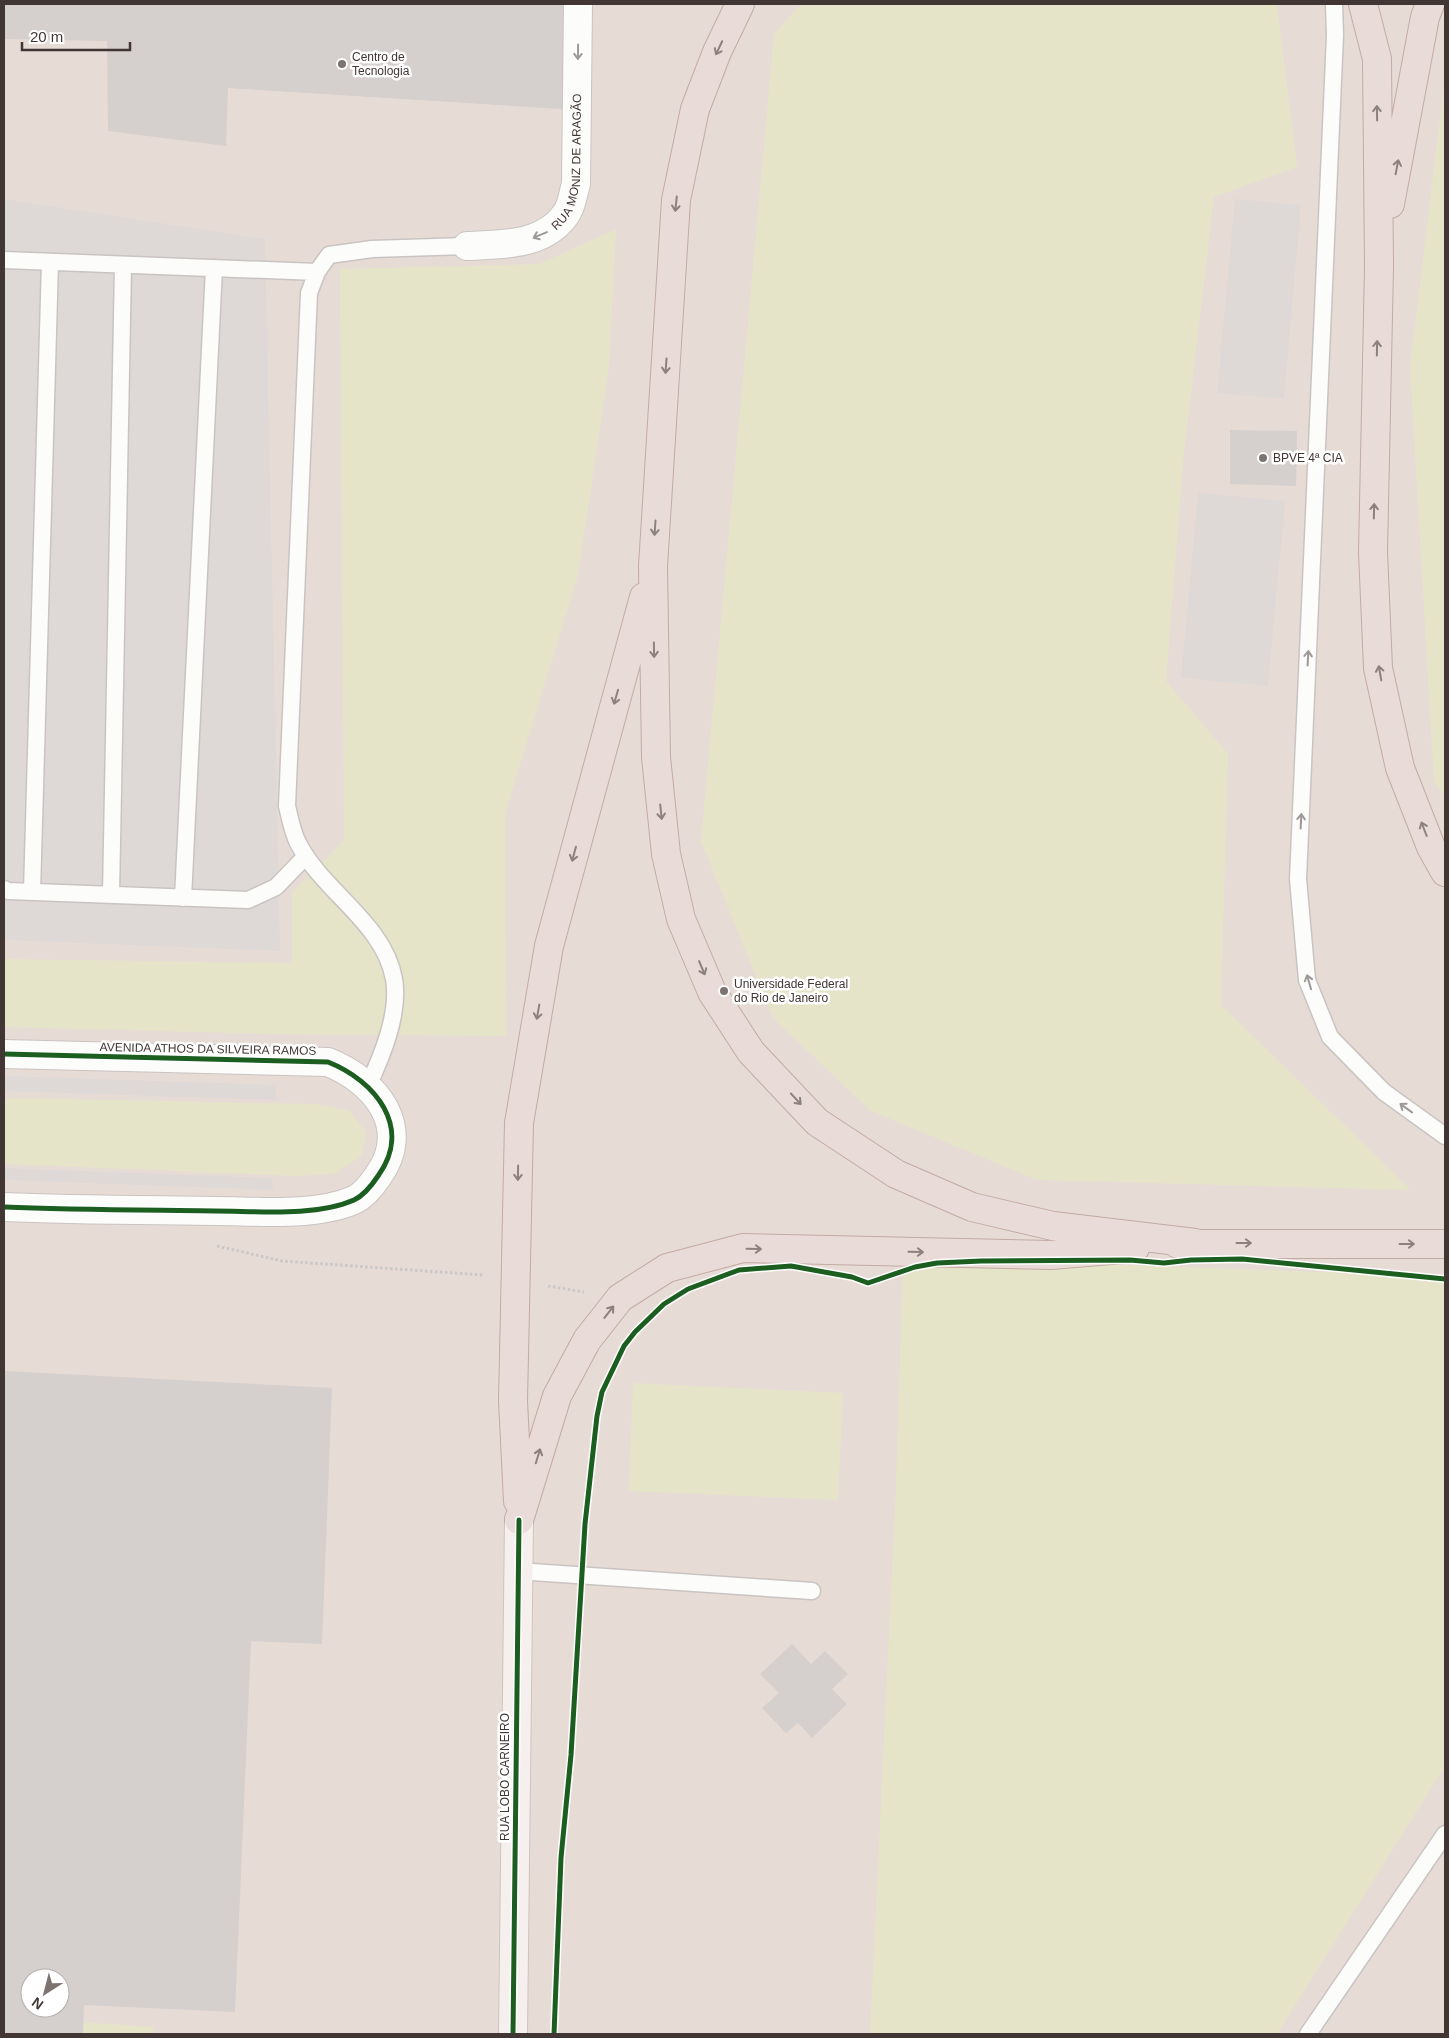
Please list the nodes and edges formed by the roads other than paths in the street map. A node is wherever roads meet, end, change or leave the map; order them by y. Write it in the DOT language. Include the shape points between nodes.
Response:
graph roads {
  1 [pos="578,4"];
  2 [pos="740,4"];
  3 [pos="1334,4"];
  4 [pos="1363,4"];
  5 [pos="1430,4"];
  6 [pos="468,246"];
  7 [pos="4,260"];
  8 [pos="50,262"];
  9 [pos="123,265"];
  10 [pos="1379,267"];
  11 [pos="214,268"];
  12 [pos="317,272"];
  13 [pos="653,566"];
  14 [pos="306,856"];
  15 [pos="1445,872"];
  16 [pos="4,889"];
  17 [pos="32,892"];
  18 [pos="111,895"];
  19 [pos="183,898"];
  20 [pos="4,1054"];
  21 [pos="368,1086"];
  22 [pos="1445,1136"];
  23 [pos="4,1207"];
  24 [pos="1196,1243"];
  25 [pos="1445,1244"];
  26 [pos="519,1520"];
  27 [pos="517,1571"];
  28 [pos="812,1591"];
  29 [pos="1445,1834"];
  30 [pos="513,2034"];
  31 [pos="1308,2034"];
  1 -- 6 [label="street, RUA MONIZ DE ARAGÃO, one-way" via="576,184 568,212 551,230 530,239 508,244"];
  2 -- 13 [label="highway, one-way" via="716,52 695,109 676,200"];
  22 -- 3 [label="lane, one-way" via="1384,1092 1330,1037 1307,980 1298,879 1336,35"];
  10 -- 4 [label="highway, one-way" via="1377,59"];
  10 -- 5 [label="highway, one-way"];
  6 -- 12 [label="lane" via="372,249 329,256"];
  7 -- 8 [label="lane"];
  8 -- 9 [label="lane"];
  8 -- 17 [label="lane"];
  9 -- 11 [label="lane"];
  9 -- 18 [label="lane"];
  15 -- 10 [label="highway, one-way" via="1431,847 1400,768 1378,668 1373,552"];
  11 -- 12 [label="lane"];
  11 -- 19 [label="lane"];
  12 -- 14 [label="lane" via="308,293 288,806 294,833"];
  13 -- 24 [label="highway, one-way" via="656,757 666,854 681,919 712,992 751,1052 817,1122 896,1174 972,1207 1053,1226"];
  13 -- 26 [label="highway, one-way" via="549,946 518,1123 513,1401"];
  14 -- 19 [label="lane" via="276,888 248,900"];
  14 -- 21 [label="lane" via="366,926 390,965 394,994 389,1034"];
  16 -- 17 [label="lane"];
  17 -- 18 [label="lane"];
  18 -- 19 [label="lane"];
  20 -- 21 [label="street, AVENIDA ATHOS DA SILVEIRA RAMOS" via="328,1062 349,1071"];
  21 -- 23 [label="street, AVENIDA ATHOS DA SILVEIRA RAMOS" via="387,1114 392,1138 383,1169 372,1185 355,1200 332,1207 287,1211"];
  24 -- 25 [label="highway, one-way"];
  26 -- 24 [label="highway, one-way" via="557,1396 586,1340 620,1298 667,1268 743,1248 1051,1255"];
  26 -- 27 [label="street, RUA LOBO CARNEIRO"];
  27 -- 28 [label="lane"];
  27 -- 30 [label="street, RUA LOBO CARNEIRO"];
  29 -- 31 [label="lane"];
}
